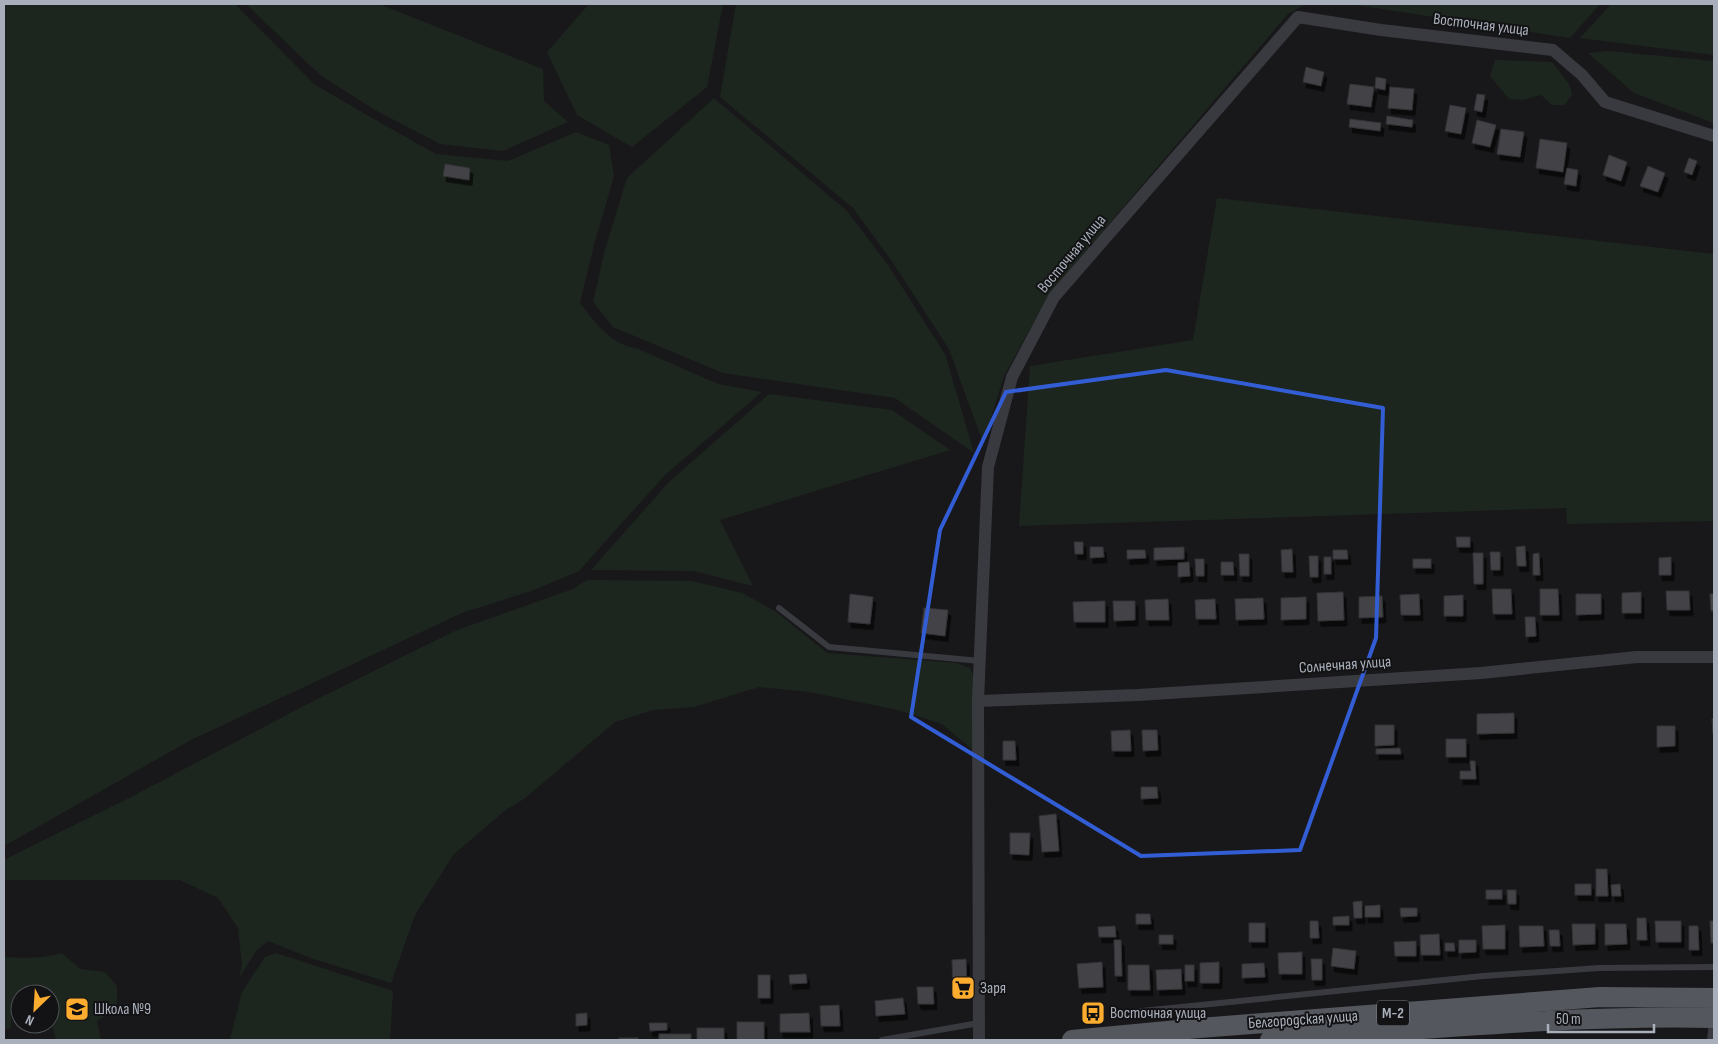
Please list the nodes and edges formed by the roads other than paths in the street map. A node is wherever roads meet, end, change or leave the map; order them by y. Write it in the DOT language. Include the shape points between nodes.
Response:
graph roads {
  1 [pos="1714,136"];
  2 [pos="779,608"];
  3 [pos="1714,657"];
  4 [pos="980,661"];
  5 [pos="978,700"];
  6 [pos="1714,967"];
  7 [pos="1714,998"];
  8 [pos="1132,1012"];
  9 [pos="1713,1018"];
  10 [pos="979,1023"];
  11 [pos="882,1040"];
  12 [pos="979,1040"];
  13 [pos="1072,1040"];
  14 [pos="1270,1040"];
  15 [pos="1710,1040"];
  1 -- 4 [label="street, Восточная улица" via="1606,102 1554,50 1381,30 1298,16 1054,298 1012,377 988,466"];
  2 -- 4 [label="lane" via="829,647"];
  3 -- 5 [label="street, Солнечная улица" via="1637,657 1442,675 1138,695"];
  4 -- 5 [label="street, Восточная улица"];
  5 -- 10 [label="street, Восточная улица"];
  6 -- 8 [label="lane" via="1599,968 1474,977"];
  7 -- 13 [label="main road, Белгородская улица / М-2" via="1590,998"];
  9 -- 14 [label="main road, Белгородская улица / М-2" via="1502,1024"];
  9 -- 15 [label="lane"];
  10 -- 11 [label="lane"];
  10 -- 12 [label="street, Восточная улица"];
}
